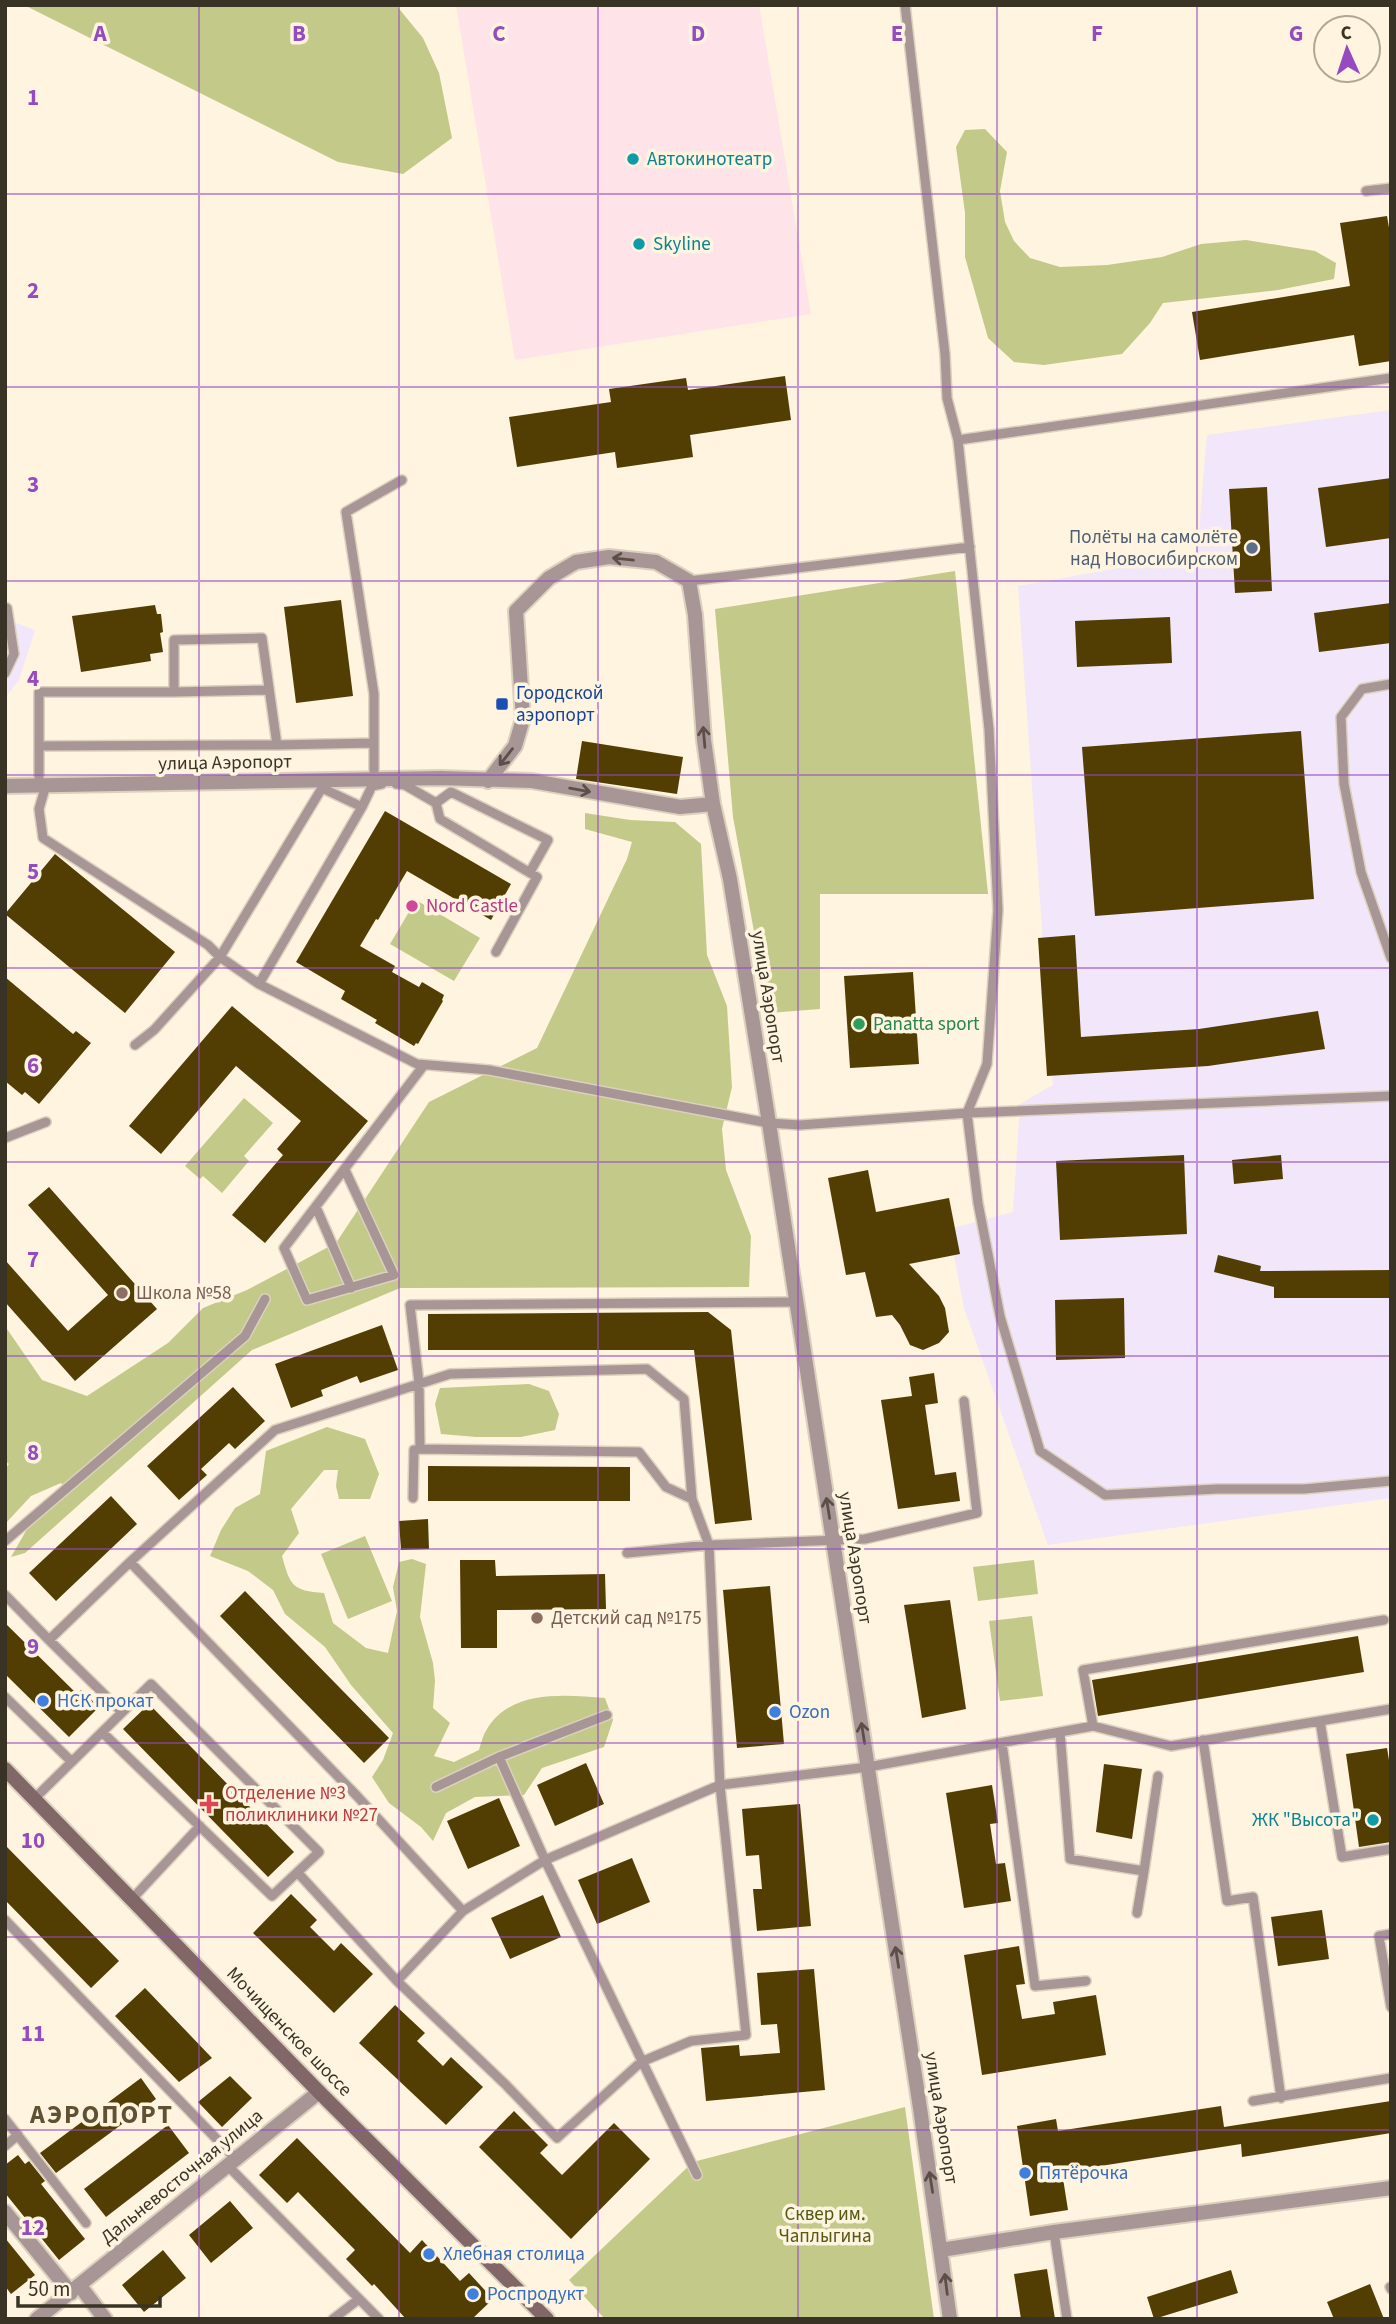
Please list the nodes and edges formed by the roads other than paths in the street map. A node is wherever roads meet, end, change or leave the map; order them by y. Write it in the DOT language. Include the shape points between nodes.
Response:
graph roads {
  1 [pos="905,5"];
  2 [pos="1391,188"];
  3 [pos="1366,191"];
  4 [pos="1391,378"];
  5 [pos="958,440"];
  6 [pos="402,480"];
  7 [pos="970,547"];
  8 [pos="689,581"];
  9 [pos="7,608"];
  10 [pos="5,673"];
  11 [pos="1391,684"];
  12 [pos="269,690"];
  13 [pos="174,692"];
  14 [pos="374,743"];
  15 [pos="277,745"];
  16 [pos="39,746"];
  17 [pos="374,779"];
  18 [pos="488,781"];
  19 [pos="42,785"];
  20 [pos="5,786"];
  21 [pos="436,803"];
  22 [pos="713,804"];
  23 [pos="362,807"];
  24 [pos="530,872"];
  25 [pos="496,952"];
  26 [pos="220,957"];
  27 [pos="1391,958"];
  28 [pos="258,984"];
  29 [pos="135,1045"];
  30 [pos="424,1065"];
  31 [pos="1391,1096"];
  32 [pos="967,1113"];
  33 [pos="47,1122"];
  34 [pos="769,1122"];
  35 [pos="5,1138"];
  36 [pos="345,1170"];
  37 [pos="316,1207"];
  38 [pos="351,1288"];
  39 [pos="265,1298"];
  40 [pos="797,1302"];
  41 [pos="419,1383"];
  42 [pos="964,1401"];
  43 [pos="420,1449"];
  44 [pos="1391,1481"];
  45 [pos="413,1498"];
  46 [pos="692,1499"];
  47 [pos="5,1541"];
  48 [pos="834,1542"];
  49 [pos="709,1545"];
  50 [pos="627,1553"];
  51 [pos="130,1562"];
  52 [pos="5,1595"];
  53 [pos="1384,1620"];
  54 [pos="49,1640"];
  55 [pos="5,1697"];
  56 [pos="1391,1709"];
  57 [pos="121,1711"];
  58 [pos="607,1715"];
  59 [pos="1320,1721"];
  60 [pos="1093,1726"];
  61 [pos="102,1732"];
  62 [pos="1060,1732"];
  63 [pos="1203,1740"];
  64 [pos="1002,1743"];
  65 [pos="499,1757"];
  66 [pos="71,1761"];
  67 [pos="868,1767"];
  68 [pos="5,1769"];
  69 [pos="1158,1776"];
  70 [pos="720,1785"];
  71 [pos="436,1787"];
  72 [pos="34,1798"];
  73 [pos="200,1826"];
  74 [pos="1391,1849"];
  75 [pos="545,1860"];
  76 [pos="1144,1871"];
  77 [pos="298,1873"];
  78 [pos="133,1898"];
  79 [pos="463,1911"];
  80 [pos="1137,1913"];
  81 [pos="5,1920"];
  82 [pos="1391,1934"];
  83 [pos="397,1981"];
  84 [pos="1087,1981"];
  85 [pos="1391,2007"];
  86 [pos="642,2062"];
  87 [pos="1391,2078"];
  88 [pos="319,2092"];
  89 [pos="1280,2098"];
  90 [pos="1253,2101"];
  91 [pos="5,2119"];
  92 [pos="18,2135"];
  93 [pos="5,2146"];
  94 [pos="231,2162"];
  95 [pos="697,2175"];
  96 [pos="1391,2188"];
  97 [pos="5,2212"];
  98 [pos="86,2223"];
  99 [pos="1054,2232"];
  100 [pos="941,2250"];
  101 [pos="75,2290"];
  102 [pos="359,2299"];
  103 [pos="37,2319"];
  104 [pos="105,2319"];
  105 [pos="333,2319"];
  106 [pos="379,2319"];
  107 [pos="547,2319"];
  108 [pos="950,2319"];
  109 [pos="1068,2319"];
  1 -- 5 [label="lane" via="947,398"];
  2 -- 3 [label="lane"];
  4 -- 5 [label="lane"];
  5 -- 7 [label="lane"];
  6 -- 14 [label="lane" via="346,512 374,694"];
  7 -- 8 [label="lane"];
  7 -- 32 [label="lane" via="989,729 998,910 987,1064"];
  8 -- 18 [label="street, one-way" via="656,562 609,558 576,562 549,578 516,611 523,719 515,746"];
  22 -- 8 [label="street, улица Аэропорт, one-way"];
  9 -- 10 [label="lane" via="13,654"];
  11 -- 27 [label="lane" via="1362,689 1341,717 1344,784 1361,872"];
  12 -- 13 [label="lane"];
  12 -- 13 [label="lane" via="262,638 249,638 174,640"];
  12 -- 15 [label="lane"];
  13 -- 16 [label="lane" via="39,692"];
  14 -- 15 [label="lane"];
  14 -- 17 [label="lane"];
  15 -- 16 [label="lane"];
  16 -- 19 [label="lane"];
  17 -- 18 [label="street, улица Аэропорт"];
  17 -- 19 [label="street, улица Аэропорт"];
  18 -- 22 [label="street, улица Аэропорт, one-way" via="532,781 680,807"];
  19 -- 20 [label="street, улица Аэропорт"];
  19 -- 26 [label="lane" via="38,809 43,838"];
  21 -- 23 [label="lane" via="404,785 387,783 372,786"];
  21 -- 24 [label="lane" via="440,819"];
  21 -- 24 [label="lane" via="451,792 548,841"];
  22 -- 34 [label="street, улица Аэропорт" via="730,879"];
  23 -- 26 [label="lane" via="322,788"];
  23 -- 28 [label="lane"];
  24 -- 25 [label="lane" via="537,877"];
  26 -- 28 [label="lane"];
  26 -- 29 [label="lane"];
  28 -- 30 [label="lane"];
  30 -- 34 [label="lane" via="489,1070"];
  30 -- 36 [label="lane"];
  31 -- 32 [label="lane"];
  32 -- 34 [label="lane" via="800,1125"];
  32 -- 44 [label="lane" via="978,1203 1000,1316 1040,1451 1104,1495 1304,1489"];
  33 -- 35 [label="lane"];
  34 -- 40 [label="street, улица Аэропорт"];
  36 -- 37 [label="lane"];
  36 -- 38 [label="lane" via="394,1275"];
  37 -- 38 [label="lane"];
  37 -- 38 [label="lane" via="284,1248 307,1300"];
  39 -- 47 [label="lane" via="245,1336"];
  40 -- 41 [label="lane" via="410,1305"];
  48 -- 40 [label="street, улица Аэропорт, one-way"];
  41 -- 43 [label="lane"];
  41 -- 46 [label="lane" via="450,1374 647,1369 684,1399"];
  41 -- 51 [label="lane" via="275,1430"];
  42 -- 48 [label="lane" via="977,1513"];
  43 -- 45 [label="lane" via="414,1450"];
  43 -- 46 [label="lane" via="639,1452 666,1487"];
  46 -- 49 [label="lane"];
  48 -- 49 [label="lane"];
  67 -- 48 [label="street, улица Аэропорт, one-way"];
  49 -- 50 [label="lane"];
  49 -- 70 [label="lane"];
  51 -- 54 [label="lane"];
  51 -- 79 [label="lane"];
  52 -- 54 [label="lane"];
  53 -- 60 [label="lane" via="1083,1670"];
  54 -- 57 [label="lane"];
  55 -- 66 [label="lane"];
  56 -- 59 [label="lane"];
  57 -- 61 [label="lane"];
  57 -- 77 [label="lane" via="151,1684 319,1852"];
  58 -- 65 [label="lane"];
  59 -- 63 [label="lane"];
  59 -- 74 [label="lane" via="1342,1857"];
  60 -- 62 [label="lane"];
  60 -- 63 [label="lane" via="1171,1746"];
  61 -- 66 [label="lane"];
  61 -- 73 [label="lane"];
  62 -- 64 [label="lane"];
  62 -- 76 [label="lane" via="1070,1859"];
  63 -- 89 [label="lane" via="1227,1901 1253,1897"];
  64 -- 67 [label="lane"];
  64 -- 84 [label="lane" via="1035,1986"];
  65 -- 71 [label="lane"];
  65 -- 75 [label="lane"];
  66 -- 72 [label="lane"];
  67 -- 70 [label="lane"];
  100 -- 67 [label="street, улица Аэропорт, one-way"];
  68 -- 72 [label="main road, Мочищенское шоссе"];
  69 -- 76 [label="lane"];
  70 -- 75 [label="lane"];
  70 -- 86 [label="lane" via="746,2035 691,2041"];
  72 -- 78 [label="main road, Мочищенское шоссе"];
  73 -- 77 [label="lane" via="272,1896"];
  73 -- 78 [label="lane"];
  75 -- 79 [label="lane"];
  75 -- 86 [label="lane"];
  76 -- 80 [label="lane"];
  77 -- 83 [label="lane"];
  78 -- 88 [label="main road, Мочищенское шоссе"];
  79 -- 83 [label="lane"];
  81 -- 94 [label="lane"];
  82 -- 85 [label="lane" via="1379,1936"];
  83 -- 86 [label="lane" via="557,2138"];
  86 -- 95 [label="lane"];
  87 -- 89 [label="lane"];
  88 -- 94 [label="street, Дальневосточная улица"];
  88 -- 107 [label="main road, Мочищенское шоссе"];
  89 -- 90 [label="lane"];
  91 -- 92 [label="lane"];
  92 -- 93 [label="lane"];
  92 -- 98 [label="lane"];
  94 -- 101 [label="street, Дальневосточная улица"];
  94 -- 102 [label="lane"];
  96 -- 99 [label="street"];
  97 -- 101 [label="street"];
  99 -- 100 [label="street"];
  99 -- 109 [label="lane"];
  108 -- 100 [label="street, улица Аэропорт, one-way"];
  101 -- 103 [label="street, Дальневосточная улица"];
  101 -- 104 [label="street"];
  102 -- 105 [label="lane"];
  102 -- 106 [label="lane"];
}
